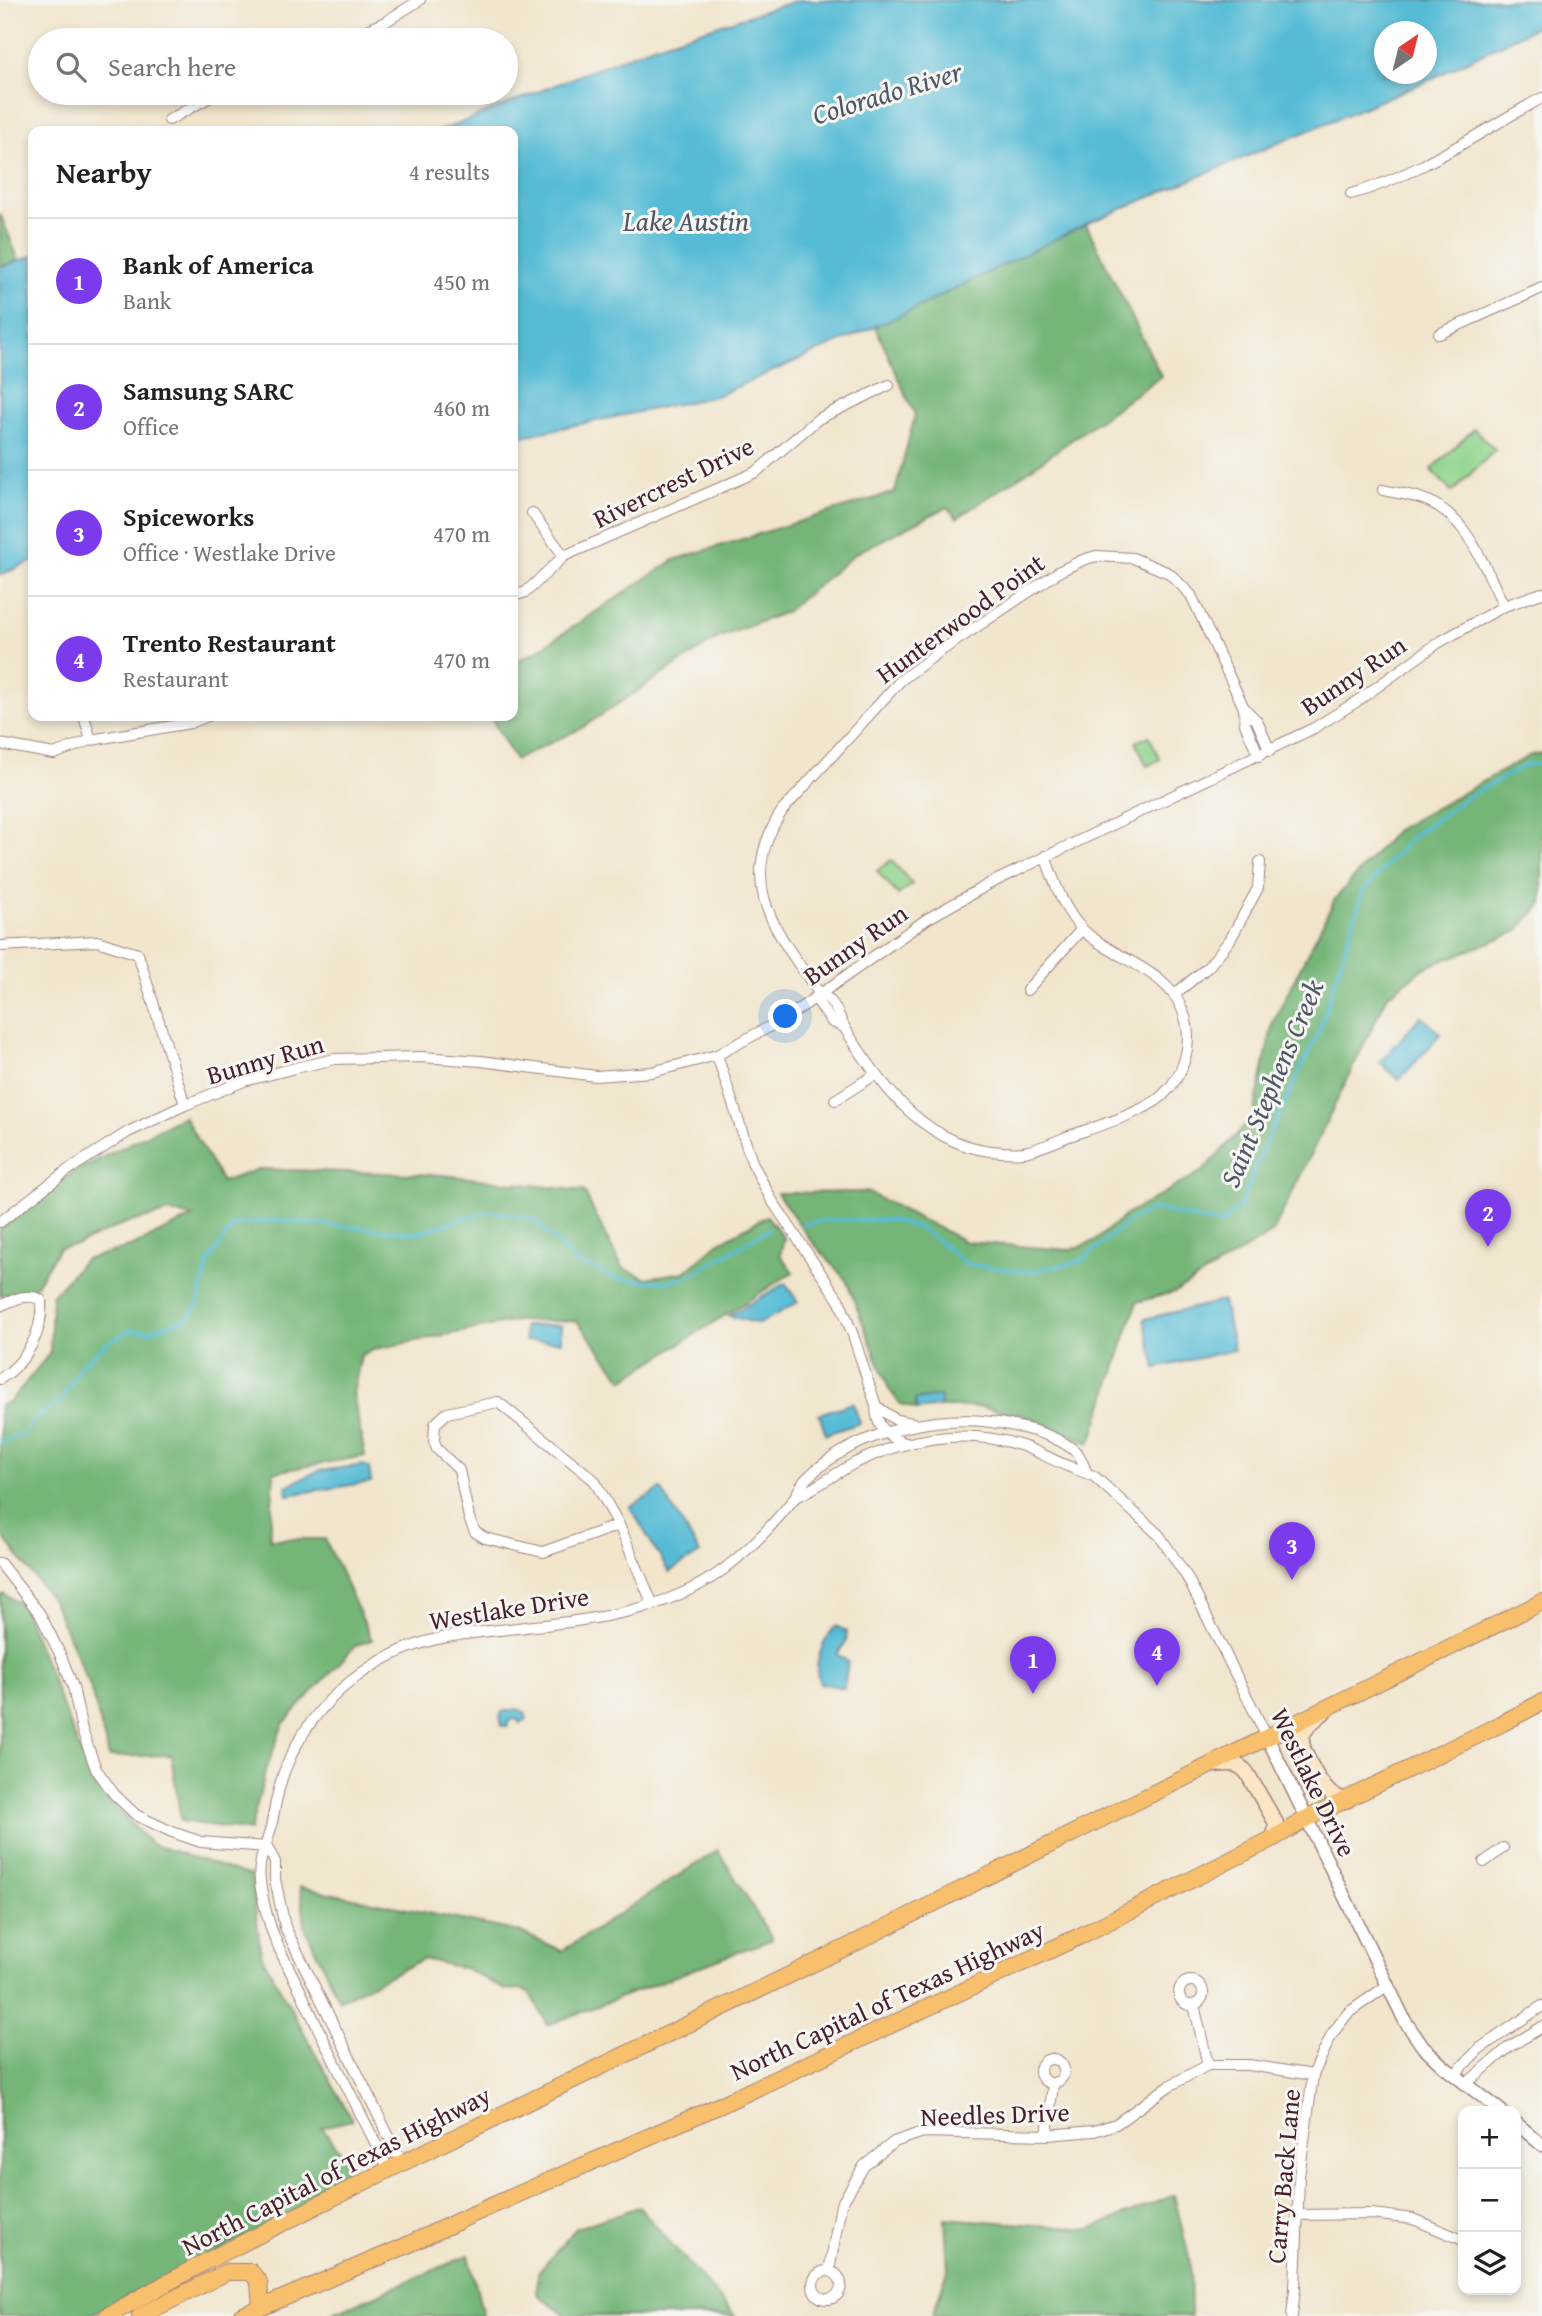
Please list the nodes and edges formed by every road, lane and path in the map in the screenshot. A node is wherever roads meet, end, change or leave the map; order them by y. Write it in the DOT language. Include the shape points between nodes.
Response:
graph roads {
  1 [pos="420,0"];
  2 [pos="371,28"];
  3 [pos="1542,98"];
  4 [pos="196,105"];
  5 [pos="169,120"];
  6 [pos="1351,194"];
  7 [pos="1542,289"];
  8 [pos="1439,334"];
  9 [pos="889,385"];
  10 [pos="1383,490"];
  11 [pos="532,513"];
  12 [pos="564,556"];
  13 [pos="1542,593"];
  14 [pos="518,594"];
  15 [pos="1504,606"];
  16 [pos="1244,708"];
  17 [pos="85,721"];
  18 [pos="195,721"];
  19 [pos="91,740"];
  20 [pos="0,744"];
  21 [pos="1270,751"];
  22 [pos="1259,756"];
  23 [pos="1045,856"];
  24 [pos="1260,862"];
  25 [pos="1082,929"];
  26 [pos="0,946"];
  27 [pos="1027,990"];
  28 [pos="819,993"];
  29 [pos="1175,994"];
  30 [pos="718,1055"];
  31 [pos="876,1074"];
  32 [pos="835,1100"];
  33 [pos="185,1105"];
  34 [pos="0,1222"];
  35 [pos="0,1306"];
  36 [pos="0,1379"];
  37 [pos="876,1406"];
  38 [pos="916,1424"];
  39 [pos="885,1433"];
  40 [pos="905,1443"];
  41 [pos="1086,1471"];
  42 [pos="794,1498"];
  43 [pos="619,1525"];
  44 [pos="0,1563"];
  45 [pos="1542,1602"];
  46 [pos="653,1605"];
  47 [pos="1542,1702"];
  48 [pos="1336,1703"];
  49 [pos="1267,1737"];
  50 [pos="1210,1765"];
  51 [pos="1348,1800"];
  52 [pos="1306,1819"];
  53 [pos="1274,1838"];
  54 [pos="267,1847"];
  55 [pos="1503,1848"];
  56 [pos="1484,1862"];
  57 [pos="1388,1985"];
  58 [pos="1194,2005"];
  59 [pos="1542,2006"];
  60 [pos="1542,2027"];
  61 [pos="1208,2064"];
  62 [pos="1455,2074"];
  63 [pos="1313,2075"];
  64 [pos="1467,2083"];
  65 [pos="1053,2084"];
  66 [pos="1495,2106"];
  67 [pos="1521,2127"];
  68 [pos="1047,2135"];
  69 [pos="1542,2145"];
  70 [pos="396,2166"];
  71 [pos="1297,2215"];
  72 [pos="1458,2238"];
  73 [pos="829,2272"];
  74 [pos="261,2307"];
  75 [pos="107,2316"];
  76 [pos="140,2316"];
  77 [pos="241,2316"];
  78 [pos="1292,2316"];
  1 -- 2 [label="street"];
  3 -- 6 [label="street" via="1433,159"];
  4 -- 5 [label="street"];
  7 -- 8 [label="street"];
  9 -- 12 [label="street, Rivercrest Drive" via="818,419 756,472"];
  10 -- 15 [label="street" via="1422,498 1453,516 1473,544"];
  11 -- 12 [label="street"];
  12 -- 14 [label="street, Rivercrest Drive"];
  13 -- 15 [label="street, Bunny Run"];
  15 -- 21 [label="street, Bunny Run" via="1438,643 1356,702"];
  16 -- 21 [label="street, Hunterwood Point" via="1257,722"];
  16 -- 22 [label="street, Hunterwood Point" via="1245,724"];
  16 -- 28 [label="street, Hunterwood Point" via="1191,595 1170,573 1133,558 1083,559 939,652 901,680 782,811 765,844 760,882 763,903"];
  17 -- 19 [label="street"];
  18 -- 19 [label="street"];
  19 -- 20 [label="street" via="54,754"];
  21 -- 22 [label="street, Bunny Run"];
  22 -- 23 [label="street, Bunny Run"];
  23 -- 25 [label="street" via="1066,910"];
  23 -- 28 [label="street, Bunny Run" via="927,919"];
  24 -- 29 [label="street" via="1258,888 1230,940 1209,967"];
  25 -- 27 [label="street"];
  25 -- 29 [label="street"];
  26 -- 33 [label="street" via="97,941 138,954"];
  28 -- 30 [label="street, Bunny Run" via="789,1016"];
  28 -- 31 [label="street, Hunterwood Point" via="841,1017"];
  29 -- 31 [label="street, Hunterwood Point" via="1188,1038 1184,1064 1165,1094 1153,1104 1022,1152 971,1148 942,1136 908,1111"];
  30 -- 33 [label="street, Bunny Run" via="652,1072 596,1076 481,1061 335,1059 244,1082"];
  30 -- 37 [label="street" via="752,1162 840,1303"];
  31 -- 32 [label="street"];
  33 -- 34 [label="street, Bunny Run" via="128,1132"];
  35 -- 36 [label="street" via="36,1297 42,1309 24,1359"];
  37 -- 38 [label="street" via="896,1420"];
  37 -- 39 [label="street"];
  38 -- 39 [label="street, Westlake Drive"];
  38 -- 41 [label="street, Westlake Drive" via="972,1420 1027,1429 1079,1454"];
  39 -- 40 [label="street"];
  39 -- 42 [label="street, Westlake Drive" via="810,1475"];
  40 -- 41 [label="street, Westlake Drive" via="953,1436 994,1438"];
  40 -- 42 [label="street, Westlake Drive" via="856,1463"];
  41 -- 49 [label="street, Westlake Drive" via="1159,1535 1187,1577"];
  42 -- 46 [label="street, Westlake Drive" via="749,1549 721,1572 693,1590"];
  43 -- 43 [label="street" via="594,1480 498,1402 447,1413 435,1424 434,1441 460,1470 469,1518 485,1538 543,1552"];
  43 -- 46 [label="street"];
  44 -- 54 [label="street" via="40,1614 56,1645 96,1769 114,1794 136,1815 172,1832 201,1842"];
  45 -- 48 [label="highway, North Capital of Texas Highway"];
  46 -- 54 [label="street, Westlake Drive" via="447,1637 398,1653 358,1674 340,1688 302,1734 282,1776"];
  47 -- 51 [label="highway, North Capital of Texas Highway"];
  48 -- 49 [label="highway, North Capital of Texas Highway"];
  48 -- 51 [label="main road" via="1312,1722 1301,1740 1327,1791"];
  49 -- 50 [label="highway, North Capital of Texas Highway"];
  49 -- 52 [label="street, Westlake Drive"];
  50 -- 53 [label="main road" via="1242,1767 1276,1823"];
  50 -- 70 [label="highway, North Capital of Texas Highway"];
  51 -- 52 [label="highway, North Capital of Texas Highway"];
  52 -- 53 [label="highway, North Capital of Texas Highway"];
  52 -- 57 [label="street, Westlake Drive"];
  53 -- 74 [label="highway, North Capital of Texas Highway" via="1078,1937 716,2108"];
  54 -- 70 [label="street, Westlake Drive" via="275,1862 285,1927"];
  55 -- 56 [label="street"];
  57 -- 62 [label="street, Westlake Drive" via="1423,2047"];
  57 -- 63 [label="street, Carry Back Lane" via="1348,2013 1332,2034"];
  58 -- 61 [label="street"];
  59 -- 62 [label="street" via="1479,2049"];
  60 -- 64 [label="street"];
  61 -- 63 [label="street"];
  61 -- 68 [label="street, Needles Drive" via="1116,2124"];
  62 -- 64 [label="street, Westlake Drive"];
  63 -- 71 [label="street, Carry Back Lane"];
  64 -- 66 [label="street, Westlake Drive"];
  65 -- 68 [label="street"];
  67 -- 69 [label="street"];
  68 -- 73 [label="street, Needles Drive" via="923,2132 894,2142 864,2166 841,2205"];
  70 -- 75 [label="highway, North Capital of Texas Highway"];
  71 -- 72 [label="street" via="1372,2214 1413,2219"];
  71 -- 78 [label="street, Carry Back Lane"];
  74 -- 76 [label="highway" via="259,2282 251,2272 227,2272"];
  74 -- 77 [label="highway, North Capital of Texas Highway"];
}
